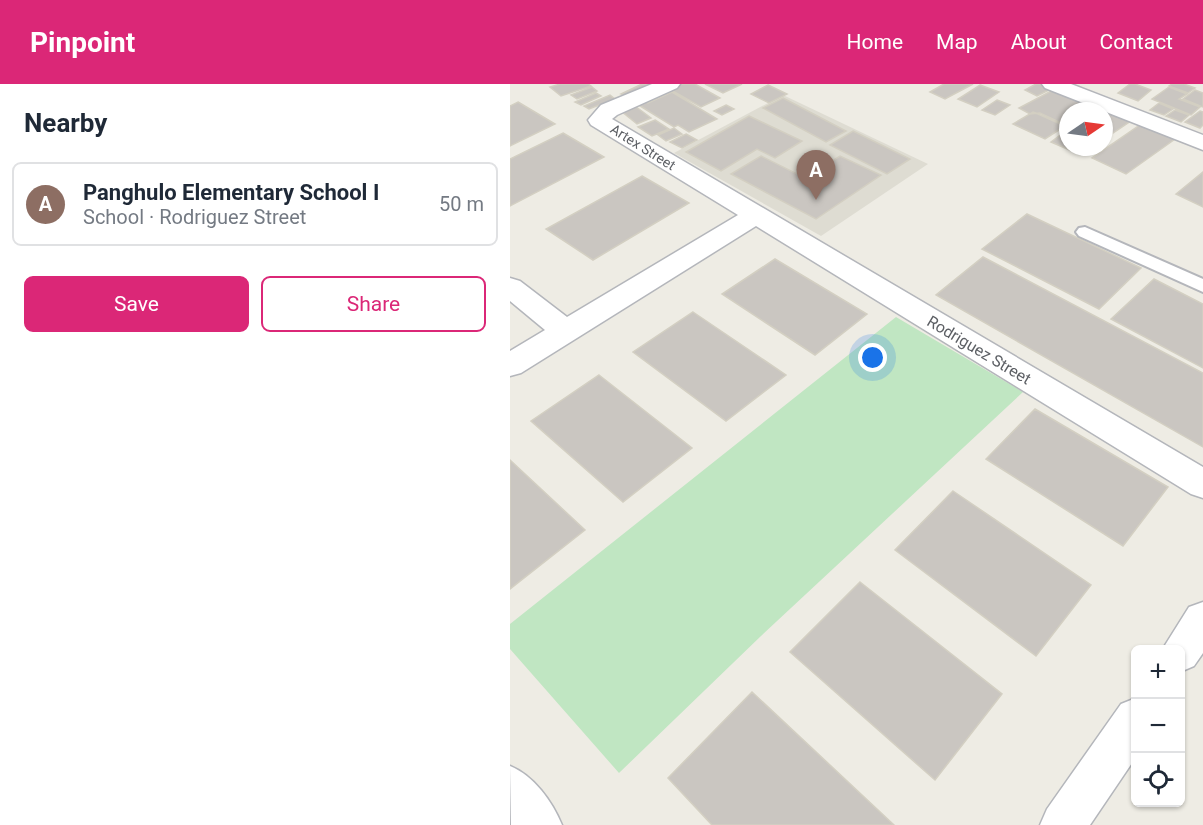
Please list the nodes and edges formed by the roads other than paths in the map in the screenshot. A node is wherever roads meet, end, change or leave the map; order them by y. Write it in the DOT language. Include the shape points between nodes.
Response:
graph roads {
  1 [pos="670,84"];
  2 [pos="1052,84"];
  3 [pos="1203,142"];
  4 [pos="755,216"];
  5 [pos="1085,232"];
  6 [pos="1203,286"];
  7 [pos="510,287"];
  8 [pos="565,332"];
  9 [pos="510,365"];
  10 [pos="1203,484"];
  11 [pos="1203,620"];
  12 [pos="1185,646"];
  13 [pos="1131,726"];
  14 [pos="510,788"];
  15 [pos="539,825"];
  16 [pos="1063,825"];
  1 -- 4 [label="street, Artex Street" via="609,110 599,120"];
  2 -- 3 [label="street"];
  4 -- 8 [label="street"];
  4 -- 10 [label="street, Rodriguez Street"];
  5 -- 6 [label="lane"];
  7 -- 8 [label="street"];
  8 -- 9 [label="street"];
  11 -- 12 [label="street"];
  13 -- 16 [label="street"];
  14 -- 15 [label="street"];
}
